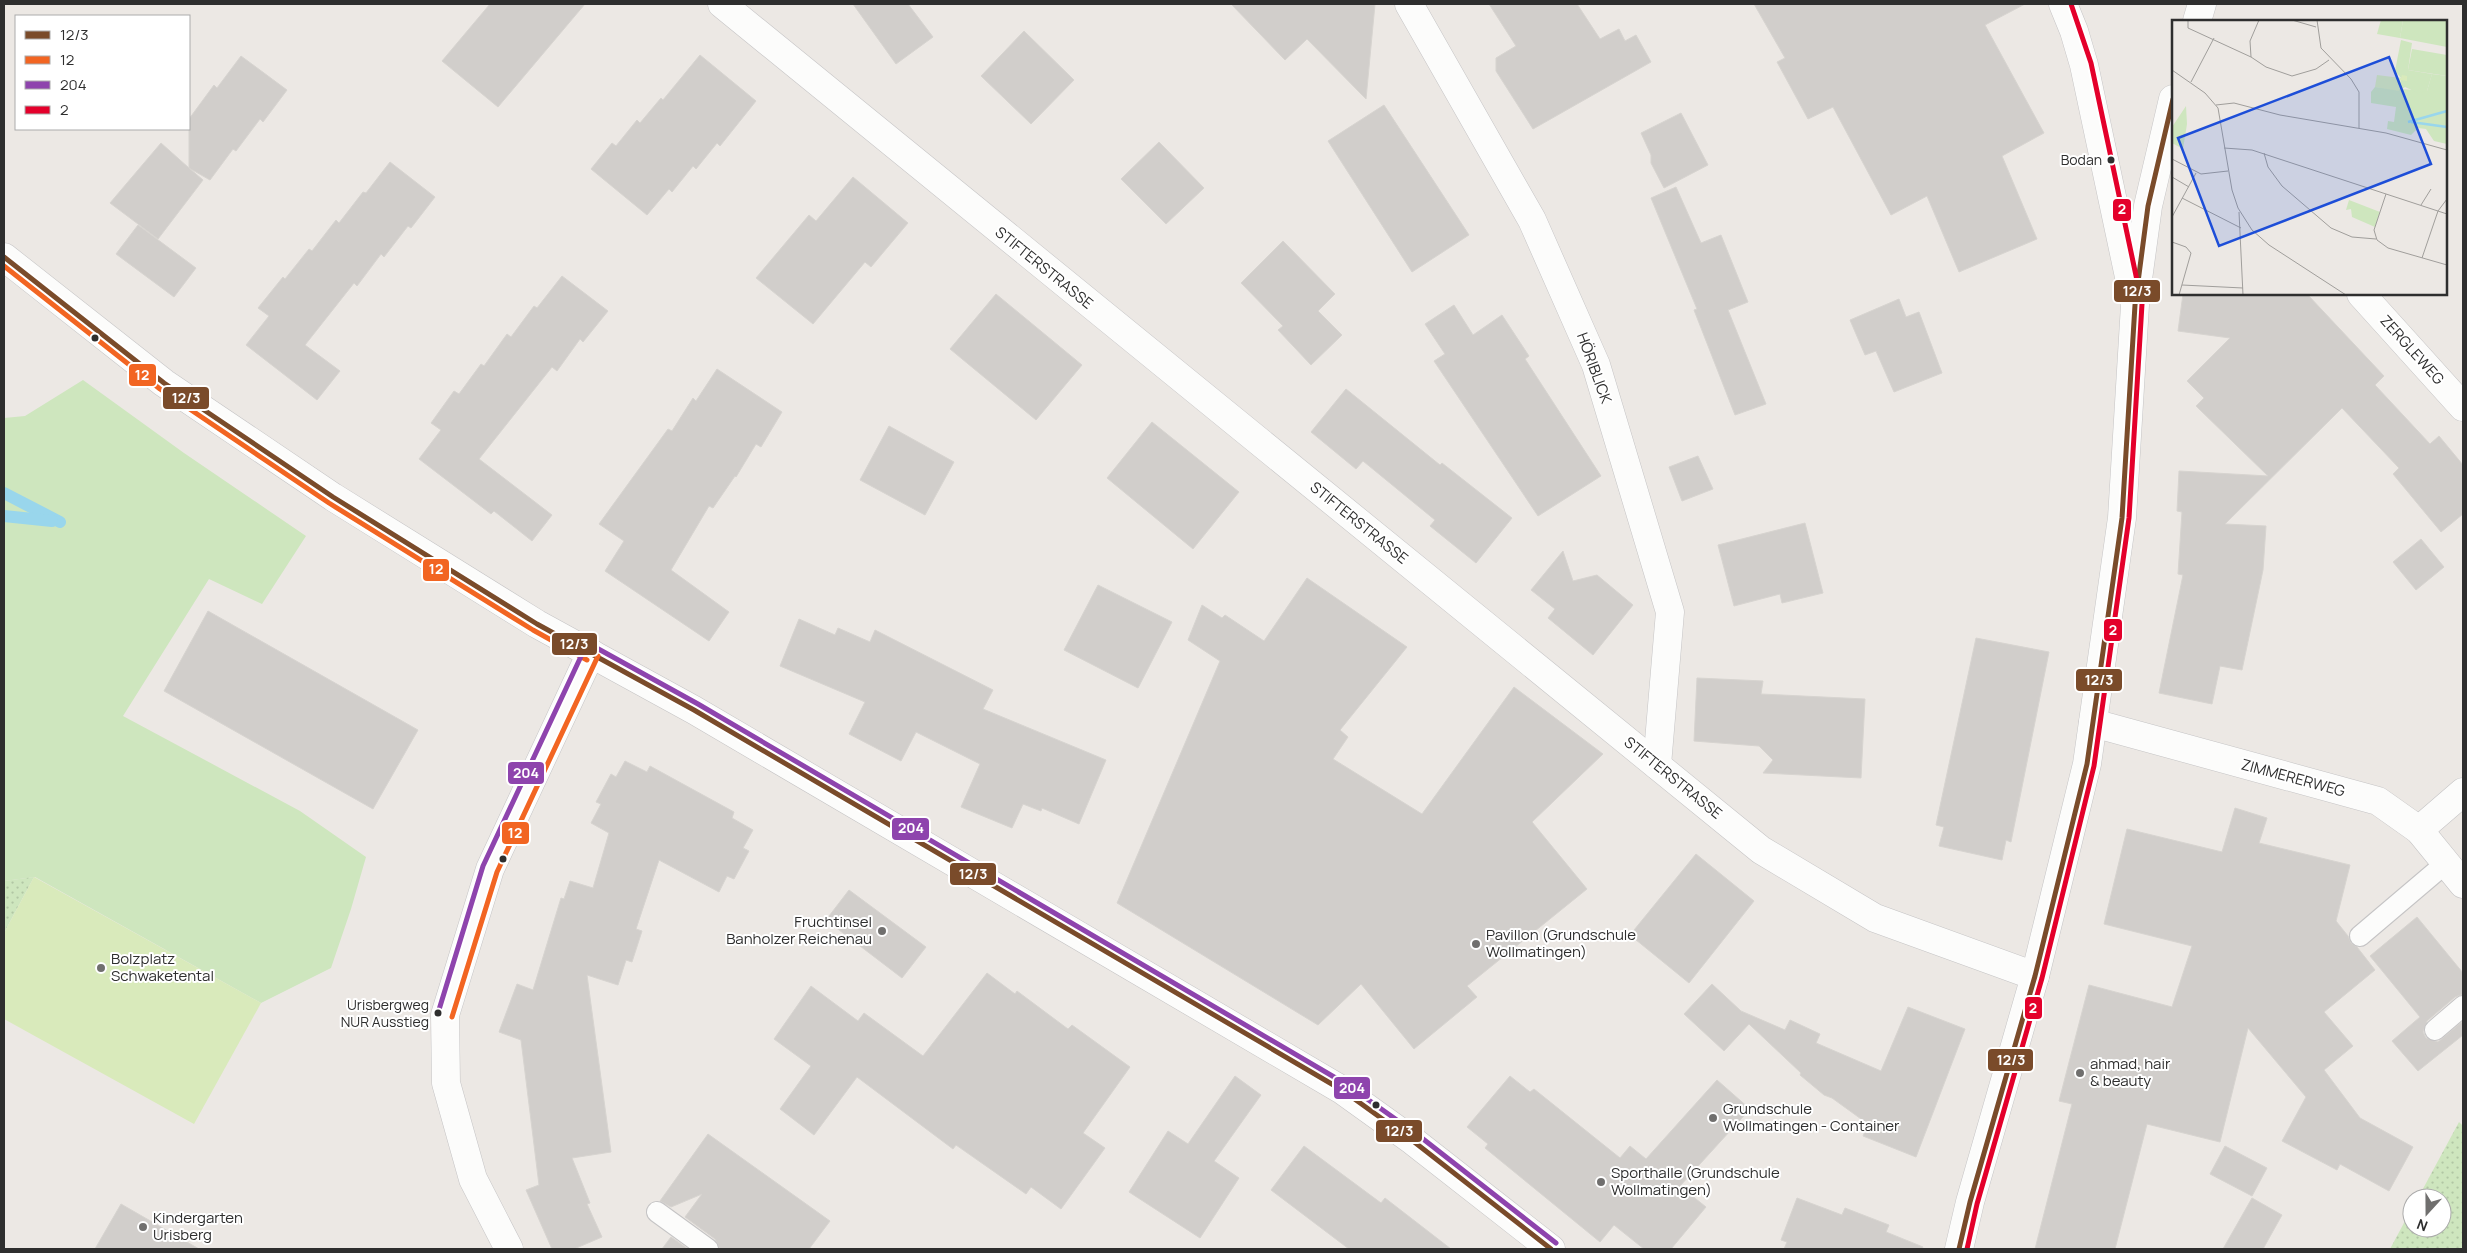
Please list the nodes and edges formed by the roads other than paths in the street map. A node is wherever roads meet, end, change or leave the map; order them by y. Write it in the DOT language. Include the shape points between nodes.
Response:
graph roads {
  1 [pos="722,4"];
  2 [pos="1409,4"];
  3 [pos="2063,4"];
  4 [pos="2202,4"];
  5 [pos="2197,20"];
  6 [pos="2172,103"];
  7 [pos="4,257"];
  8 [pos="2362,295"];
  9 [pos="2134,305"];
  10 [pos="2463,407"];
  11 [pos="591,653"];
  12 [pos="2093,723"];
  13 [pos="1657,765"];
  14 [pos="2463,792"];
  15 [pos="2419,830"];
  16 [pos="2446,863"];
  17 [pos="2463,884"];
  18 [pos="2360,936"];
  19 [pos="2035,976"];
  20 [pos="2463,1006"];
  21 [pos="2435,1030"];
  22 [pos="657,1212"];
  23 [pos="509,1249"];
  24 [pos="708,1249"];
  25 [pos="1551,1249"];
  26 [pos="1959,1249"];
  1 -- 13 [label="street, STIFTERSTRASSE"];
  2 -- 13 [label="street, HÖRIBLICK" via="1532,220 1596,365 1670,612"];
  3 -- 9 [label="street" via="2084,65"];
  4 -- 5 [label="street"];
  6 -- 9 [label="street" via="2148,206"];
  7 -- 11 [label="street" via="164,383 332,497 537,624"];
  8 -- 10 [label="street, ZERGLEWEG"];
  9 -- 12 [label="street" via="2122,518"];
  11 -- 23 [label="street" via="490,869 445,1015 446,1083 473,1179"];
  11 -- 25 [label="street" via="694,710 1342,1090"];
  12 -- 15 [label="street, ZIMMERERWEG" via="2378,801"];
  12 -- 19 [label="street" via="2087,764"];
  13 -- 19 [label="street, STIFTERSTRASSE" via="1761,850 1875,918"];
  14 -- 15 [label="street"];
  15 -- 16 [label="street, ZIMMERERWEG"];
  16 -- 17 [label="street, ZIMMERERWEG"];
  16 -- 18 [label="lane"];
  19 -- 26 [label="street"];
  20 -- 21 [label="lane"];
  22 -- 24 [label="lane"];
}
